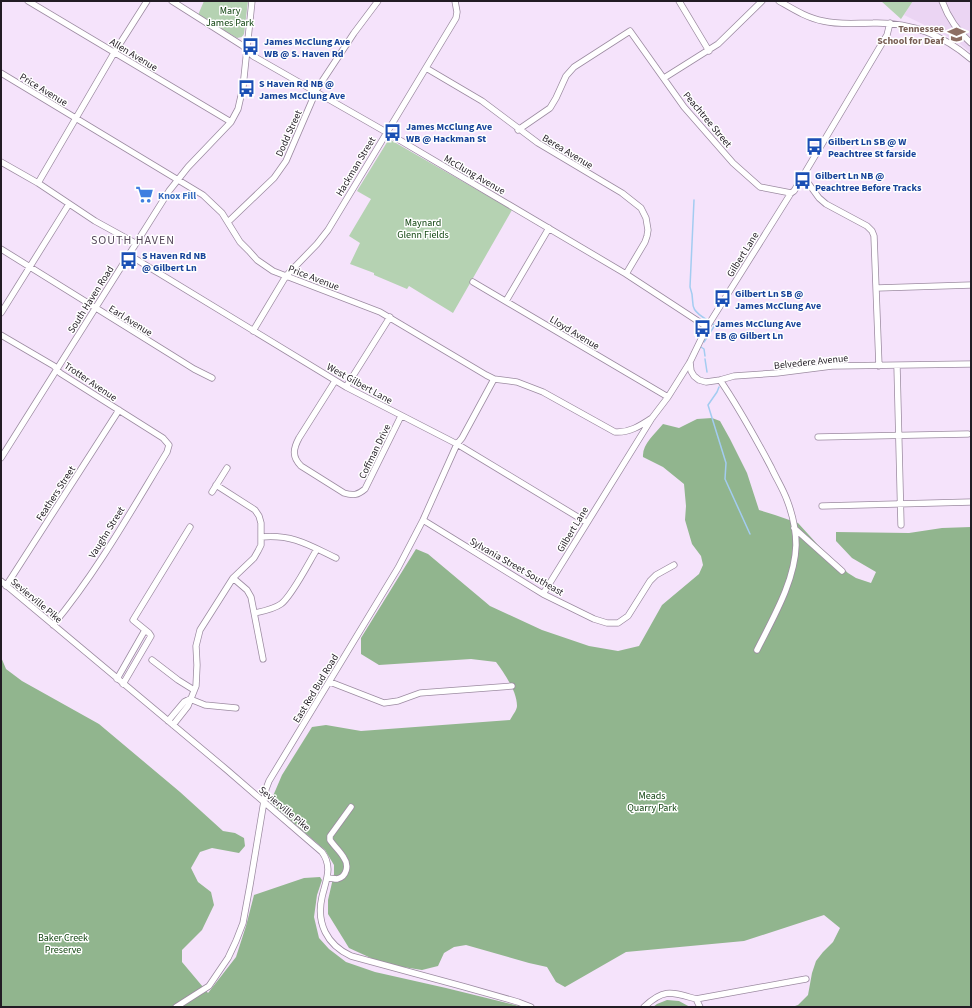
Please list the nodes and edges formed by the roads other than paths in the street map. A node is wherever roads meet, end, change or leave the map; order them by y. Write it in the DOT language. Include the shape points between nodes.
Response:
graph roads {
  1 [pos="28,1"];
  2 [pos="147,1"];
  3 [pos="172,1"];
  4 [pos="252,1"];
  5 [pos="378,1"];
  6 [pos="455,1"];
  7 [pos="679,1"];
  8 [pos="762,1"];
  9 [pos="779,1"];
  10 [pos="942,1"];
  11 [pos="890,23"];
  12 [pos="971,43"];
  13 [pos="247,49"];
  14 [pos="709,51"];
  15 [pos="114,53"];
  16 [pos="971,59"];
  17 [pos="426,68"];
  18 [pos="1,73"];
  19 [pos="664,78"];
  20 [pos="316,91"];
  21 [pos="75,118"];
  22 [pos="231,122"];
  23 [pos="518,130"];
  24 [pos="386,132"];
  25 [pos="1,162"];
  26 [pos="803,176"];
  27 [pos="177,179"];
  28 [pos="38,183"];
  29 [pos="790,194"];
  30 [pos="69,204"];
  31 [pos="228,222"];
  32 [pos="549,228"];
  33 [pos="135,243"];
  34 [pos="1,249"];
  35 [pos="128,255"];
  36 [pos="30,266"];
  37 [pos="626,274"];
  38 [pos="286,276"];
  39 [pos="473,282"];
  40 [pos="971,285"];
  41 [pos="877,288"];
  42 [pos="506,301"];
  43 [pos="96,308"];
  44 [pos="1,312"];
  45 [pos="390,317"];
  46 [pos="707,327"];
  47 [pos="253,331"];
  48 [pos="1,335"];
  49 [pos="690,362"];
  50 [pos="971,364"];
  51 [pos="879,366"];
  52 [pos="897,366"];
  53 [pos="57,370"];
  54 [pos="212,378"];
  55 [pos="494,379"];
  56 [pos="720,380"];
  57 [pos="335,381"];
  58 [pos="346,387"];
  59 [pos="668,397"];
  60 [pos="119,410"];
  61 [pos="401,416"];
  62 [pos="652,418"];
  63 [pos="899,434"];
  64 [pos="968,434"];
  65 [pos="818,437"];
  66 [pos="457,444"];
  67 [pos="169,445"];
  68 [pos="1,458"];
  69 [pos="227,468"];
  70 [pos="216,486"];
  71 [pos="212,492"];
  72 [pos="971,502"];
  73 [pos="901,503"];
  74 [pos="822,506"];
  75 [pos="423,520"];
  76 [pos="586,522"];
  77 [pos="901,525"];
  78 [pos="190,527"];
  79 [pos="794,528"];
  80 [pos="261,537"];
  81 [pos="316,549"];
  82 [pos="336,558"];
  83 [pos="674,565"];
  84 [pos="842,571"];
  85 [pos="233,578"];
  86 [pos="1,581"];
  87 [pos="6,586"];
  88 [pos="543,594"];
  89 [pos="255,613"];
  90 [pos="53,625"];
  91 [pos="145,630"];
  92 [pos="757,650"];
  93 [pos="263,659"];
  94 [pos="152,660"];
  95 [pos="117,679"];
  96 [pos="330,682"];
  97 [pos="123,684"];
  98 [pos="512,686"];
  99 [pos="194,690"];
  100 [pos="190,699"];
  101 [pos="236,708"];
  102 [pos="168,721"];
  103 [pos="173,725"];
  104 [pos="264,802"];
  105 [pos="351,807"];
  106 [pos="328,878"];
  107 [pos="806,979"];
  108 [pos="696,1000"];
  109 [pos="176,1007"];
  110 [pos="531,1007"];
  111 [pos="644,1007"];
  112 [pos="700,1007"];
  1 -- 15 [label="street, Allen Avenue"];
  2 -- 15 [label="street"];
  3 -- 13 [label="street, McClung Avenue"];
  4 -- 13 [label="street, South Haven Road"];
  5 -- 20 [label="street, Dodd Street"];
  6 -- 17 [label="street, Hackman Street" via="456,18"];
  7 -- 14 [label="street"];
  8 -- 14 [label="street"];
  9 -- 11 [label="street" via="823,21"];
  10 -- 12 [label="street" via="948,15"];
  11 -- 16 [label="street" via="911,26 935,35"];
  11 -- 26 [label="street, Gilbert Lane" via="887,35"];
  13 -- 20 [label="street, McClung Avenue" via="253,56"];
  13 -- 22 [label="street, South Haven Road" via="243,87 238,109"];
  14 -- 19 [label="street"];
  15 -- 21 [label="street"];
  15 -- 22 [label="street, Allen Avenue"];
  17 -- 23 [label="street, Berea Avenue" via="482,101"];
  17 -- 24 [label="street, Hackman Street"];
  18 -- 21 [label="street, Price Avenue"];
  19 -- 23 [label="street, Peachtree Street" via="630,31 574,67 566,76 550,108"];
  19 -- 29 [label="street, Peachtree Street" via="698,123 755,184 763,189 785,191"];
  20 -- 24 [label="street, McClung Avenue"];
  20 -- 31 [label="street, Dodd Street" via="286,161 274,178"];
  21 -- 27 [label="street, Price Avenue"];
  21 -- 28 [label="street"];
  22 -- 27 [label="street, South Haven Road"];
  23 -- 37 [label="street, Berea Avenue" via="622,193 641,208 646,218 647,236"];
  24 -- 32 [label="street, McClung Avenue"];
  24 -- 38 [label="street, Hackman Street" via="328,230"];
  25 -- 28 [label="street"];
  26 -- 29 [label="street, Gilbert Lane"];
  26 -- 41 [label="street" via="826,204 859,221 872,231"];
  27 -- 31 [label="street, Price Avenue" via="203,195"];
  27 -- 33 [label="street, South Haven Road"];
  28 -- 30 [label="street"];
  29 -- 46 [label="street, Gilbert Lane"];
  30 -- 33 [label="street"];
  30 -- 36 [label="street"];
  31 -- 38 [label="street, Price Avenue" via="240,242 257,260"];
  32 -- 37 [label="street, McClung Avenue"];
  32 -- 42 [label="street"];
  33 -- 35 [label="street, South Haven Road"];
  34 -- 36 [label="street, Earl Avenue"];
  35 -- 43 [label="street, South Haven Road"];
  35 -- 47 [label="street, West Gilbert Lane"];
  36 -- 43 [label="street, Earl Avenue"];
  36 -- 44 [label="street"];
  37 -- 46 [label="street, McClung Avenue"];
  38 -- 45 [label="street, Price Avenue"];
  38 -- 47 [label="street, Hackman Street"];
  39 -- 42 [label="street, Lloyd Avenue"];
  40 -- 41 [label="street"];
  41 -- 51 [label="street"];
  42 -- 59 [label="street, Lloyd Avenue"];
  43 -- 53 [label="street, South Haven Road"];
  43 -- 54 [label="street, Earl Avenue"];
  45 -- 55 [label="street, Price Avenue"];
  45 -- 58 [label="street"];
  46 -- 49 [label="street, Gilbert Lane"];
  47 -- 57 [label="street, West Gilbert Lane"];
  48 -- 53 [label="street, Trotter Avenue"];
  49 -- 56 [label="street, Belvedere Avenue" via="691,371 699,380"];
  49 -- 59 [label="street, Gilbert Lane"];
  50 -- 52 [label="street, Belvedere Avenue"];
  51 -- 52 [label="street, Belvedere Avenue"];
  51 -- 56 [label="street, Belvedere Avenue" via="832,366 734,376"];
  52 -- 63 [label="street"];
  53 -- 60 [label="street, Trotter Avenue"];
  53 -- 68 [label="street, South Haven Road"];
  55 -- 62 [label="street, Price Avenue" via="517,382 543,392 614,432 634,429"];
  55 -- 66 [label="street, East Red Bud Road"];
  56 -- 79 [label="street" via="787,499"];
  57 -- 58 [label="street, West Gilbert Lane"];
  57 -- 61 [label="street, Coffman Drive" via="299,438 294,453 301,466 344,493 356,494 365,489"];
  58 -- 61 [label="street, West Gilbert Lane"];
  59 -- 62 [label="street, Gilbert Lane"];
  60 -- 67 [label="street, Trotter Avenue" via="163,438"];
  60 -- 87 [label="street, Feathers Street"];
  61 -- 66 [label="street, West Gilbert Lane"];
  62 -- 76 [label="street, Gilbert Lane"];
  63 -- 64 [label="street"];
  63 -- 65 [label="street"];
  63 -- 73 [label="street"];
  66 -- 75 [label="street, East Red Bud Road"];
  66 -- 76 [label="street, West Gilbert Lane"];
  67 -- 90 [label="street, Vaughn Street" via="87,580"];
  69 -- 70 [label="street"];
  70 -- 71 [label="street"];
  70 -- 80 [label="street" via="255,510 261,523"];
  72 -- 73 [label="street"];
  73 -- 74 [label="street"];
  73 -- 77 [label="street"];
  75 -- 88 [label="street, Sylvania Street Southeast"];
  75 -- 96 [label="street, East Red Bud Road" via="398,568"];
  76 -- 88 [label="street, Gilbert Lane"];
  78 -- 91 [label="street" via="133,620"];
  79 -- 84 [label="street"];
  79 -- 92 [label="street" via="796,545 792,569 779,606"];
  80 -- 81 [label="street" via="293,538"];
  80 -- 85 [label="street" via="261,544 254,558"];
  81 -- 82 [label="street"];
  81 -- 89 [label="street" via="282,604"];
  83 -- 88 [label="street, Sylvania Street Southeast" via="650,581 628,616 612,624 601,622"];
  85 -- 89 [label="street" via="247,590"];
  85 -- 99 [label="street" via="200,630 196,646 197,679"];
  86 -- 87 [label="street, Sevierville Pike"];
  87 -- 90 [label="street, Sevierville Pike"];
  89 -- 93 [label="street"];
  90 -- 95 [label="street, Sevierville Pike"];
  91 -- 95 [label="street"];
  91 -- 97 [label="street" via="151,636"];
  94 -- 99 [label="street"];
  95 -- 97 [label="street, Sevierville Pike"];
  96 -- 98 [label="street" via="384,703 420,693"];
  96 -- 104 [label="street, East Red Bud Road" via="272,775"];
  97 -- 102 [label="street, Sevierville Pike"];
  99 -- 100 [label="street"];
  100 -- 101 [label="street" via="205,704"];
  100 -- 102 [label="street" via="184,702"];
  100 -- 103 [label="street" via="188,706"];
  102 -- 103 [label="street, Sevierville Pike"];
  103 -- 104 [label="street, Sevierville Pike"];
  104 -- 106 [label="street, Sevierville Pike" via="322,852 327,860"];
  104 -- 109 [label="street, East Red Bud Road" via="247,900 236,941 209,986"];
  105 -- 106 [label="street" via="330,836 330,840 344,857 346,872 336,879"];
  106 -- 110 [label="street, Sevierville Pike" via="322,898 322,919 330,942 341,951 369,962 465,986"];
  107 -- 108 [label="street"];
  108 -- 111 [label="street" via="671,992 656,997"];
  108 -- 112 [label="street"];
}
